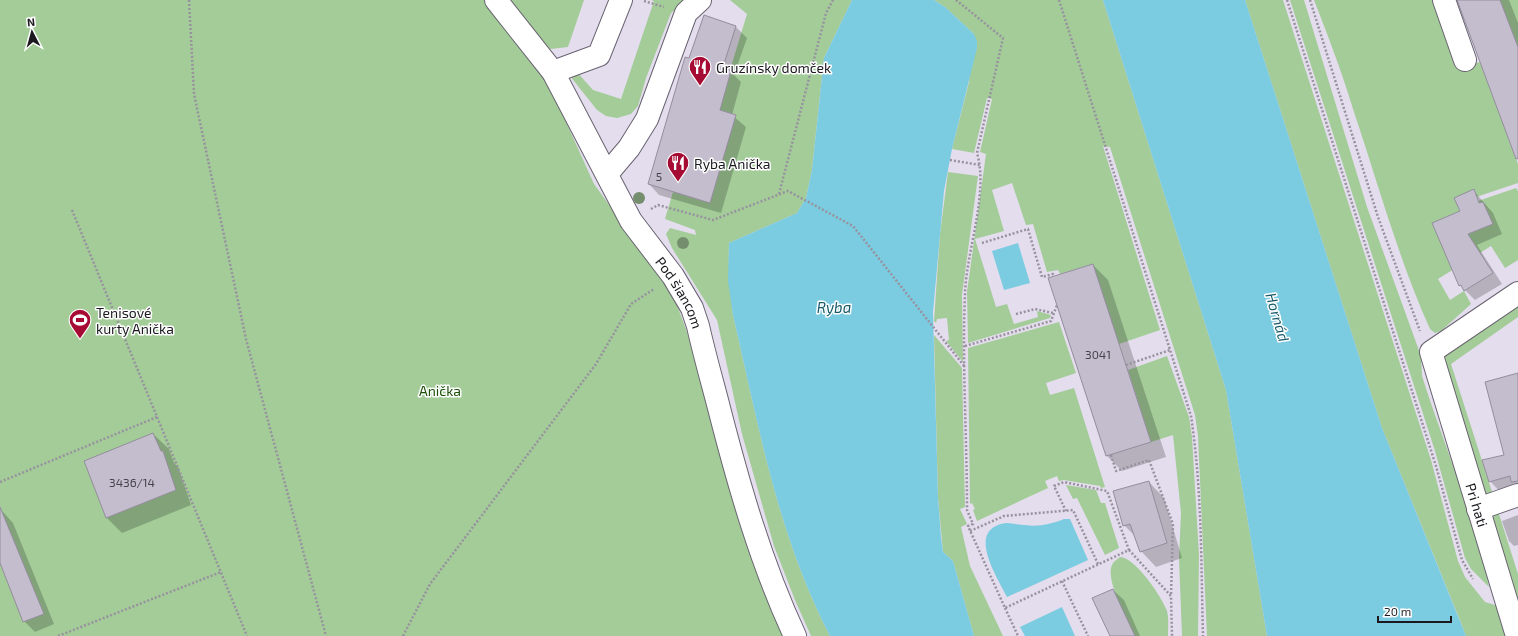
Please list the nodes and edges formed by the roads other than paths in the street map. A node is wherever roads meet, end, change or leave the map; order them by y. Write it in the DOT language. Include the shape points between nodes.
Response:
graph roads {
  1 [pos="496,0"];
  2 [pos="621,0"];
  3 [pos="700,0"];
  4 [pos="1444,0"];
  5 [pos="1465,60"];
  6 [pos="553,72"];
  7 [pos="607,174"];
  8 [pos="1518,293"];
  9 [pos="1518,495"];
  10 [pos="1478,509"];
  11 [pos="795,636"];
  12 [pos="1517,636"];
  1 -- 6 [label="lane, Pod šiancom"];
  2 -- 6 [label="lane" via="599,55"];
  3 -- 7 [label="lane" via="686,13 647,119 629,148"];
  4 -- 5 [label="lane"];
  6 -- 7 [label="lane, Pod šiancom"];
  7 -- 11 [label="lane, Pod šiancom" via="631,221 673,276 692,308 757,543"];
  8 -- 10 [label="lane, Pri hati" via="1431,352"];
  9 -- 10 [label="lane"];
  10 -- 12 [label="lane, Pri hati"];
}
